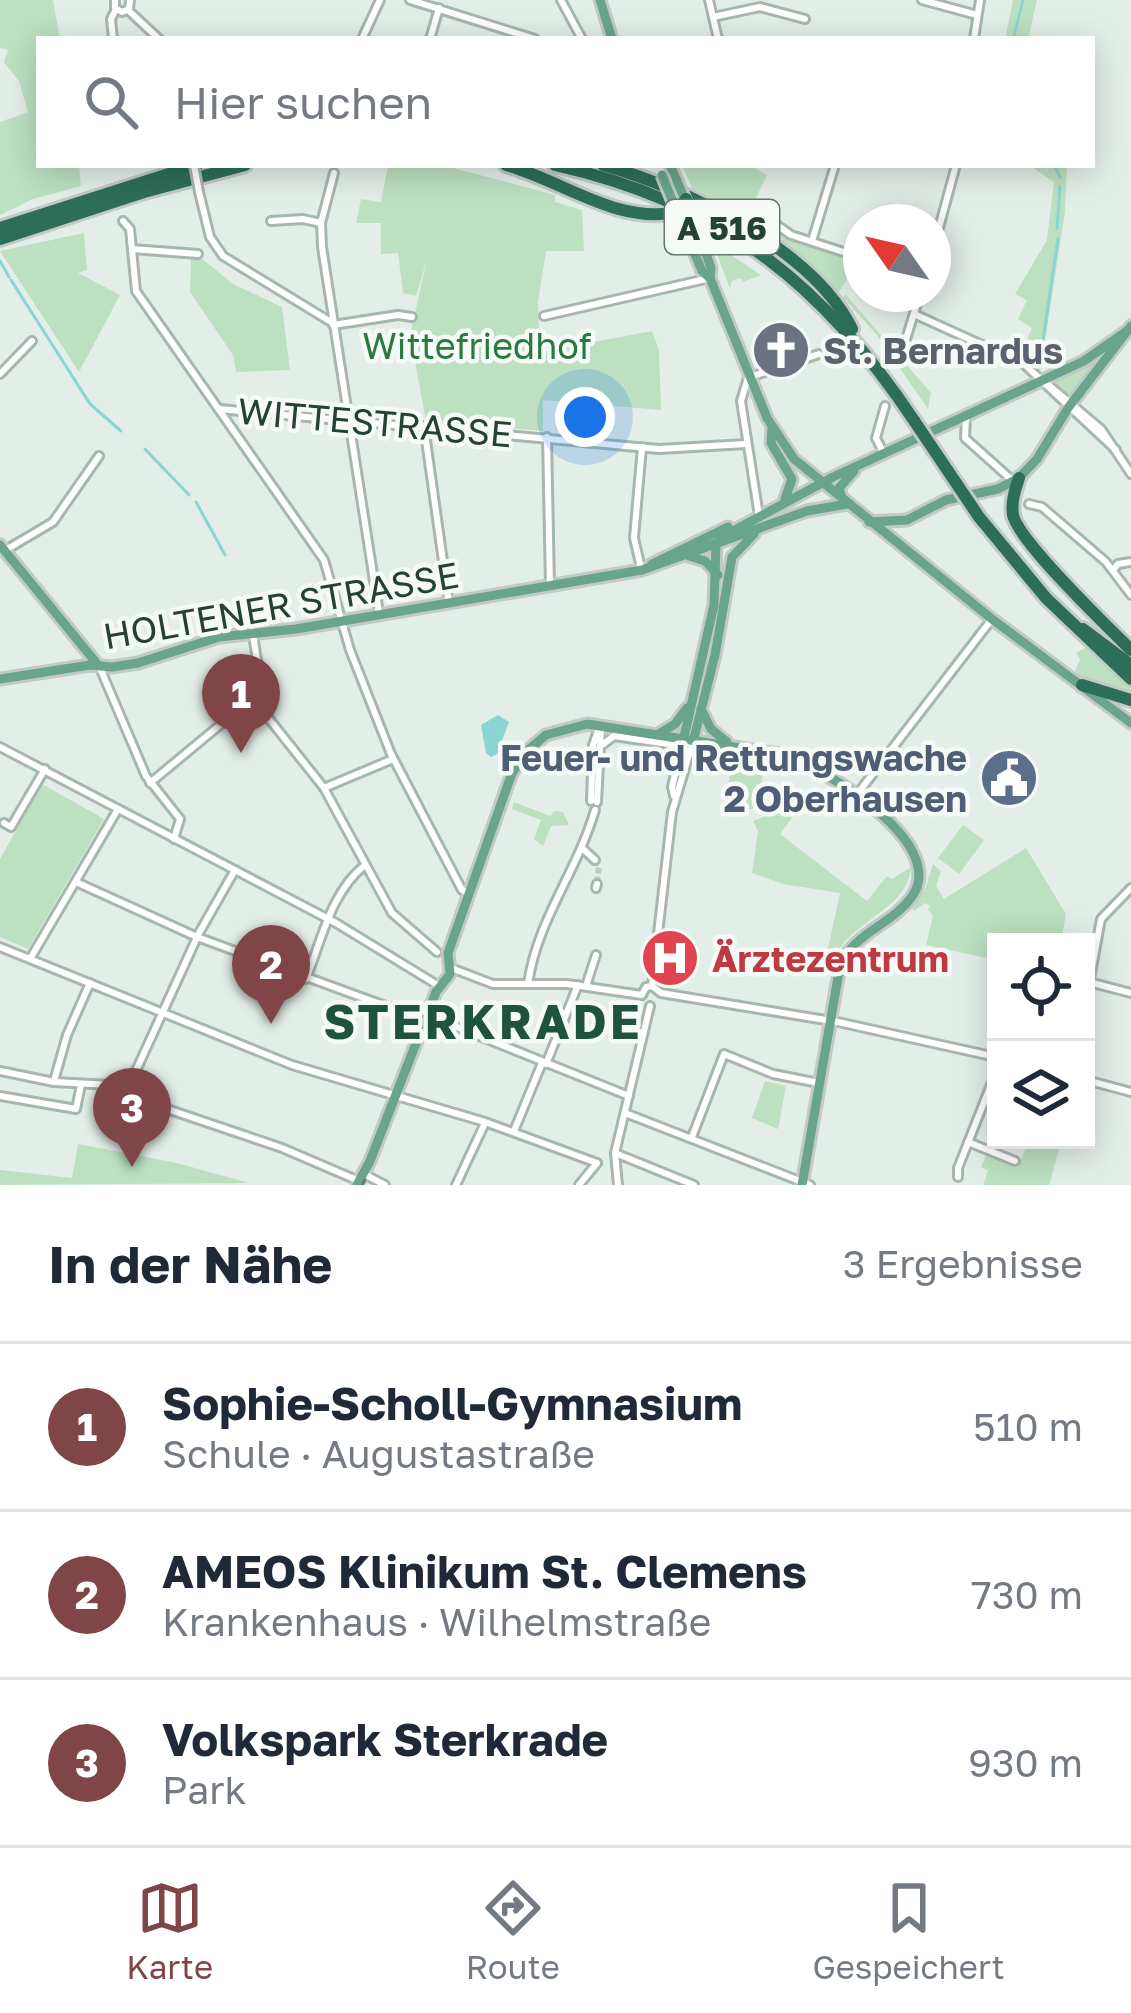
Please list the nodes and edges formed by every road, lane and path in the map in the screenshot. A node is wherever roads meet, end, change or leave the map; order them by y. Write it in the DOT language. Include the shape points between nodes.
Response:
graph roads {
  1 [pos="130,0"];
  2 [pos="380,0"];
  3 [pos="410,0"];
  4 [pos="560,0"];
  5 [pos="600,0"];
  6 [pos="709,0"];
  7 [pos="922,0"];
  8 [pos="980,0"];
  9 [pos="116,4"];
  10 [pos="439,8"];
  11 [pos="128,10"];
  12 [pos="976,15"];
  13 [pos="713,17"];
  14 [pos="805,19"];
  15 [pos="113,36"];
  16 [pos="157,36"];
  17 [pos="363,36"];
  18 [pos="431,36"];
  19 [pos="526,36"];
  20 [pos="579,36"];
  21 [pos="611,36"];
  22 [pos="717,36"];
  23 [pos="974,36"];
  24 [pos="187,168"];
  25 [pos="196,168"];
  26 [pos="233,168"];
  27 [pos="515,168"];
  28 [pos="566,168"];
  29 [pos="611,168"];
  30 [pos="671,168"];
  31 [pos="834,168"];
  32 [pos="955,168"];
  33 [pos="660,170"];
  34 [pos="334,172"];
  35 [pos="686,200"];
  36 [pos="945,204"];
  37 [pos="758,211"];
  38 [pos="677,212"];
  39 [pos="123,221"];
  40 [pos="272,221"];
  41 [pos="322,223"];
  42 [pos="0,228"];
  43 [pos="0,239"];
  44 [pos="812,241"];
  45 [pos="132,249"];
  46 [pos="843,252"];
  47 [pos="198,254"];
  48 [pos="710,278"];
  49 [pos="914,314"];
  50 [pos="544,316"];
  51 [pos="412,317"];
  52 [pos="333,325"];
  53 [pos="1129,328"];
  54 [pos="32,341"];
  55 [pos="858,343"];
  56 [pos="902,352"];
  57 [pos="819,354"];
  58 [pos="0,374"];
  59 [pos="749,376"];
  60 [pos="1042,381"];
  61 [pos="885,406"];
  62 [pos="1070,406"];
  63 [pos="219,409"];
  64 [pos="966,417"];
  65 [pos="349,419"];
  66 [pos="1081,419"];
  67 [pos="424,426"];
  68 [pos="772,428"];
  69 [pos="1056,431"];
  70 [pos="547,437"];
  71 [pos="746,444"];
  72 [pos="642,447"];
  73 [pos="1116,450"];
  74 [pos="884,454"];
  75 [pos="99,456"];
  76 [pos="859,466"];
  77 [pos="1131,474"];
  78 [pos="1017,480"];
  79 [pos="821,484"];
  80 [pos="782,503"];
  81 [pos="845,503"];
  82 [pos="1030,504"];
  83 [pos="807,511"];
  84 [pos="759,516"];
  85 [pos="907,520"];
  86 [pos="747,521"];
  87 [pos="869,522"];
  88 [pos="756,533"];
  89 [pos="705,538"];
  90 [pos="719,544"];
  91 [pos="2,548"];
  92 [pos="689,556"];
  93 [pos="732,557"];
  94 [pos="1131,562"];
  95 [pos="922,564"];
  96 [pos="642,570"];
  97 [pos="1113,570"];
  98 [pos="718,575"];
  99 [pos="550,586"];
  100 [pos="1131,595"];
  101 [pos="449,604"];
  102 [pos="380,616"];
  103 [pos="992,619"];
  104 [pos="1066,619"];
  105 [pos="342,622"];
  106 [pos="252,632"];
  107 [pos="1131,650"];
  108 [pos="98,665"];
  109 [pos="1131,665"];
  110 [pos="0,679"];
  111 [pos="1131,680"];
  112 [pos="1082,685"];
  113 [pos="693,698"];
  114 [pos="1131,700"];
  115 [pos="263,709"];
  116 [pos="701,710"];
  117 [pos="1131,723"];
  118 [pos="600,725"];
  119 [pos="660,733"];
  120 [pos="687,740"];
  121 [pos="604,743"];
  122 [pos="730,746"];
  123 [pos="0,747"];
  124 [pos="393,759"];
  125 [pos="45,769"];
  126 [pos="871,777"];
  127 [pos="150,784"];
  128 [pos="841,786"];
  129 [pos="324,788"];
  130 [pos="855,796"];
  131 [pos="675,800"];
  132 [pos="593,806"];
  133 [pos="868,806"];
  134 [pos="118,809"];
  135 [pos="4,823"];
  136 [pos="174,839"];
  137 [pos="582,848"];
  138 [pos="595,860"];
  139 [pos="365,865"];
  140 [pos="236,870"];
  141 [pos="76,882"];
  142 [pos="1131,888"];
  143 [pos="469,893"];
  144 [pos="328,919"];
  145 [pos="197,937"];
  146 [pos="0,947"];
  147 [pos="1095,950"];
  148 [pos="437,952"];
  149 [pos="596,956"];
  150 [pos="30,959"];
  151 [pos="451,968"];
  152 [pos="306,979"];
  153 [pos="90,983"];
  154 [pos="528,984"];
  155 [pos="1095,984"];
  156 [pos="582,985"];
  157 [pos="440,986"];
  158 [pos="652,986"];
  159 [pos="662,993"];
  160 [pos="1131,993"];
  161 [pos="642,995"];
  162 [pos="650,1006"];
  163 [pos="164,1014"];
  164 [pos="426,1018"];
  165 [pos="829,1021"];
  166 [pos="987,1055"];
  167 [pos="544,1063"];
  168 [pos="0,1070"];
  169 [pos="54,1082"];
  170 [pos="1095,1082"];
  171 [pos="819,1084"];
  172 [pos="81,1085"];
  173 [pos="129,1087"];
  174 [pos="1131,1092"];
  175 [pos="987,1094"];
  176 [pos="395,1095"];
  177 [pos="0,1096"];
  178 [pos="629,1096"];
  179 [pos="625,1113"];
  180 [pos="485,1122"];
  181 [pos="513,1132"];
  182 [pos="692,1137"];
  183 [pos="968,1142"];
  184 [pos="614,1155"];
  185 [pos="1016,1161"];
  186 [pos="596,1163"];
  187 [pos="958,1177"];
  188 [pos="359,1180"];
  189 [pos="805,1184"];
  190 [pos="385,1185"];
  191 [pos="456,1185"];
  192 [pos="579,1185"];
  193 [pos="618,1185"];
  194 [pos="694,1185"];
  1 -- 11 [label="street"];
  2 -- 17 [label="street"];
  3 -- 10 [label="street"];
  4 -- 20 [label="street"];
  5 -- 21 [label="main road"];
  6 -- 13 [label="street"];
  7 -- 12 [label="street"];
  8 -- 12 [label="street"];
  9 -- 11 [label="street"];
  9 -- 15 [label="street"];
  10 -- 18 [label="street"];
  10 -- 19 [label="street"];
  11 -- 16 [label="street"];
  12 -- 23 [label="street"];
  13 -- 14 [label="street" via="760,7"];
  13 -- 22 [label="street"];
  24 -- 42 [label="highway"];
  25 -- 52 [label="street, bridge" via="210,237 224,256"];
  26 -- 43 [label="highway"];
  27 -- 38 [label="highway" via="632,215"];
  28 -- 55 [label="highway, A 516" via="648,191 728,230 798,282"];
  29 -- 55 [label="highway, A 516" via="688,196 794,263 841,308"];
  30 -- 35 [label="main road, bridge"];
  31 -- 44 [label="street"];
  32 -- 36 [label="street"];
  33 -- 38 [label="main road, bridge"];
  34 -- 41 [label="street"];
  35 -- 38 [label="highway, bridge"];
  35 -- 48 [label="main road, bridge"];
  37 -- 44 [label="street"];
  38 -- 48 [label="main road"];
  39 -- 45 [label="street"];
  40 -- 41 [label="street"];
  41 -- 52 [label="street"];
  44 -- 46 [label="street"];
  45 -- 47 [label="street"];
  45 -- 63 [label="street" via="136,291"];
  48 -- 50 [label="street"];
  48 -- 59 [label="main road"];
  49 -- 56 [label="street"];
  49 -- 60 [label="street" via="1008,356"];
  51 -- 52 [label="street"];
  52 -- 65 [label="street"];
  53 -- 60 [label="main road, HOLTENER STRASSE"];
  53 -- 62 [label="main road"];
  54 -- 58 [label="street"];
  55 -- 104 [label="highway, A 516, bridge" via="979,517"];
  57 -- 59 [label="street"];
  59 -- 68 [label="main road"];
  59 -- 71 [label="street" via="741,394"];
  60 -- 62 [label="street"];
  60 -- 64 [label="main road, HOLTENER STRASSE"];
  61 -- 74 [label="street" via="876,438"];
  62 -- 66 [label="street"];
  62 -- 69 [label="main road"];
  62 -- 73 [label="street"];
  63 -- 65 [label="street, WITTESTRASSE"];
  63 -- 105 [label="street" via="324,560"];
  64 -- 74 [label="main road, HOLTENER STRASSE"];
  64 -- 78 [label="street" via="964,438"];
  65 -- 67 [label="street, WITTESTRASSE"];
  65 -- 102 [label="street"];
  66 -- 69 [label="street"];
  66 -- 73 [label="street"];
  67 -- 70 [label="street, WITTESTRASSE"];
  67 -- 101 [label="street"];
  68 -- 79 [label="main road"];
  68 -- 80 [label="main road" via="771,443 792,479"];
  69 -- 78 [label="main road"];
  70 -- 72 [label="street, WITTESTRASSE"];
  70 -- 99 [label="street"];
  71 -- 72 [label="street, WITTESTRASSE"];
  71 -- 84 [label="street"];
  72 -- 96 [label="street" via="634,538"];
  73 -- 77 [label="street"];
  74 -- 76 [label="main road, HOLTENER STRASSE"];
  75 -- 91 [label="street" via="46,527"];
  76 -- 79 [label="main road, HOLTENER STRASSE"];
  76 -- 81 [label="main road" via="840,486"];
  78 -- 85 [label="main road"];
  78 -- 107 [label="highway" via="1014,520"];
  79 -- 80 [label="main road, HOLTENER STRASSE"];
  79 -- 81 [label="main road"];
  79 -- 83 [label="main road"];
  80 -- 84 [label="main road, HOLTENER STRASSE"];
  81 -- 83 [label="main road, HOLTENER STRASSE"];
  81 -- 87 [label="main road"];
  82 -- 97 [label="street"];
  83 -- 88 [label="main road, HOLTENER STRASSE"];
  84 -- 86 [label="main road, HOLTENER STRASSE"];
  85 -- 87 [label="main road"];
  85 -- 95 [label="main road" via="898,537"];
  86 -- 89 [label="main road, HOLTENER STRASSE"];
  86 -- 90 [label="main road, HOLTENER STRASSE"];
  87 -- 95 [label="main road"];
  88 -- 90 [label="main road, HOLTENER STRASSE"];
  88 -- 93 [label="main road"];
  89 -- 90 [label="main road"];
  89 -- 96 [label="main road, HOLTENER STRASSE"];
  90 -- 92 [label="main road, HOLTENER STRASSE"];
  90 -- 93 [label="main road"];
  90 -- 98 [label="main road"];
  91 -- 108 [label="main road"];
  92 -- 96 [label="main road, HOLTENER STRASSE"];
  92 -- 98 [label="main road"];
  93 -- 116 [label="main road"];
  94 -- 97 [label="street"];
  95 -- 103 [label="main road"];
  96 -- 99 [label="main road, HOLTENER STRASSE"];
  97 -- 100 [label="street"];
  98 -- 113 [label="main road"];
  99 -- 101 [label="main road, HOLTENER STRASSE"];
  101 -- 102 [label="main road, HOLTENER STRASSE"];
  102 -- 105 [label="main road, HOLTENER STRASSE"];
  103 -- 112 [label="main road"];
  103 -- 126 [label="street"];
  104 -- 109 [label="highway"];
  104 -- 111 [label="highway, A 516"];
  105 -- 106 [label="main road, HOLTENER STRASSE"];
  105 -- 124 [label="street"];
  106 -- 108 [label="main road, HOLTENER STRASSE" via="145,662"];
  106 -- 115 [label="street"];
  108 -- 110 [label="main road, HOLTENER STRASSE"];
  108 -- 127 [label="street"];
  112 -- 114 [label="highway"];
  112 -- 117 [label="main road"];
  113 -- 119 [label="main road"];
  113 -- 120 [label="main road"];
  115 -- 127 [label="street" via="226,720"];
  115 -- 129 [label="street"];
  116 -- 120 [label="main road"];
  116 -- 122 [label="main road"];
  118 -- 119 [label="main road"];
  118 -- 121 [label="street"];
  118 -- 132 [label="street"];
  118 -- 143 [label="main road" via="560,729 523,756"];
  119 -- 120 [label="main road"];
  120 -- 121 [label="street" via="614,736"];
  120 -- 122 [label="main road"];
  120 -- 131 [label="street"];
  120 -- 131 [label="street"];
  121 -- 132 [label="street"];
  122 -- 128 [label="main road" via="782,753"];
  123 -- 125 [label="street"];
  124 -- 129 [label="street"];
  124 -- 143 [label="street"];
  125 -- 134 [label="street"];
  125 -- 135 [label="street" via="11,827"];
  126 -- 128 [label="street"];
  126 -- 130 [label="street"];
  126 -- 133 [label="street"];
  127 -- 136 [label="street" via="180,820"];
  128 -- 130 [label="main road"];
  129 -- 139 [label="street"];
  130 -- 133 [label="main road"];
  131 -- 158 [label="street"];
  132 -- 137 [label="street"];
  133 -- 165 [label="main road" via="910,842 920,878 908,901 846,952"];
  134 -- 136 [label="street"];
  134 -- 141 [label="street"];
  136 -- 140 [label="street"];
  137 -- 138 [label="street"];
  137 -- 154 [label="street" via="533,950"];
  139 -- 144 [label="street"];
  139 -- 148 [label="street" via="392,914"];
  140 -- 144 [label="street"];
  140 -- 145 [label="street"];
  141 -- 145 [label="street"];
  141 -- 150 [label="street"];
  142 -- 147 [label="street" via="1101,919"];
  143 -- 151 [label="main road" via="448,952"];
  144 -- 152 [label="street"];
  144 -- 157 [label="street"];
  145 -- 152 [label="street"];
  145 -- 163 [label="street"];
  146 -- 150 [label="street"];
  149 -- 156 [label="street"];
  150 -- 153 [label="street"];
  151 -- 154 [label="street" via="493,984"];
  151 -- 157 [label="main road"];
  152 -- 164 [label="street"];
  153 -- 163 [label="street"];
  153 -- 169 [label="street"];
  154 -- 156 [label="street"];
  155 -- 160 [label="street"];
  156 -- 161 [label="street"];
  156 -- 167 [label="street"];
  157 -- 164 [label="main road"];
  158 -- 159 [label="street"];
  158 -- 161 [label="street"];
  159 -- 162 [label="street"];
  159 -- 165 [label="street"];
  161 -- 162 [label="street"];
  162 -- 178 [label="street"];
  163 -- 173 [label="street"];
  163 -- 176 [label="street"];
  164 -- 167 [label="street"];
  164 -- 176 [label="main road"];
  165 -- 166 [label="street"];
  165 -- 171 [label="main road"];
  167 -- 178 [label="street"];
  167 -- 181 [label="street"];
  168 -- 169 [label="street"];
  169 -- 172 [label="street"];
  170 -- 174 [label="street"];
  171 -- 182 [label="street" via="724,1054"];
  171 -- 189 [label="main road"];
  172 -- 173 [label="street"];
  172 -- 177 [label="street" via="76,1109"];
  173 -- 188 [label="street"];
  175 -- 183 [label="street"];
  176 -- 180 [label="street"];
  176 -- 188 [label="main road"];
  178 -- 179 [label="street"];
  179 -- 182 [label="street"];
  179 -- 184 [label="street"];
  180 -- 181 [label="street"];
  180 -- 191 [label="street"];
  181 -- 186 [label="street"];
  182 -- 189 [label="street"];
  183 -- 185 [label="street"];
  183 -- 187 [label="street"];
  184 -- 186 [label="street"];
  184 -- 193 [label="street"];
  184 -- 194 [label="street"];
  186 -- 192 [label="street"];
  188 -- 190 [label="street"];
}
